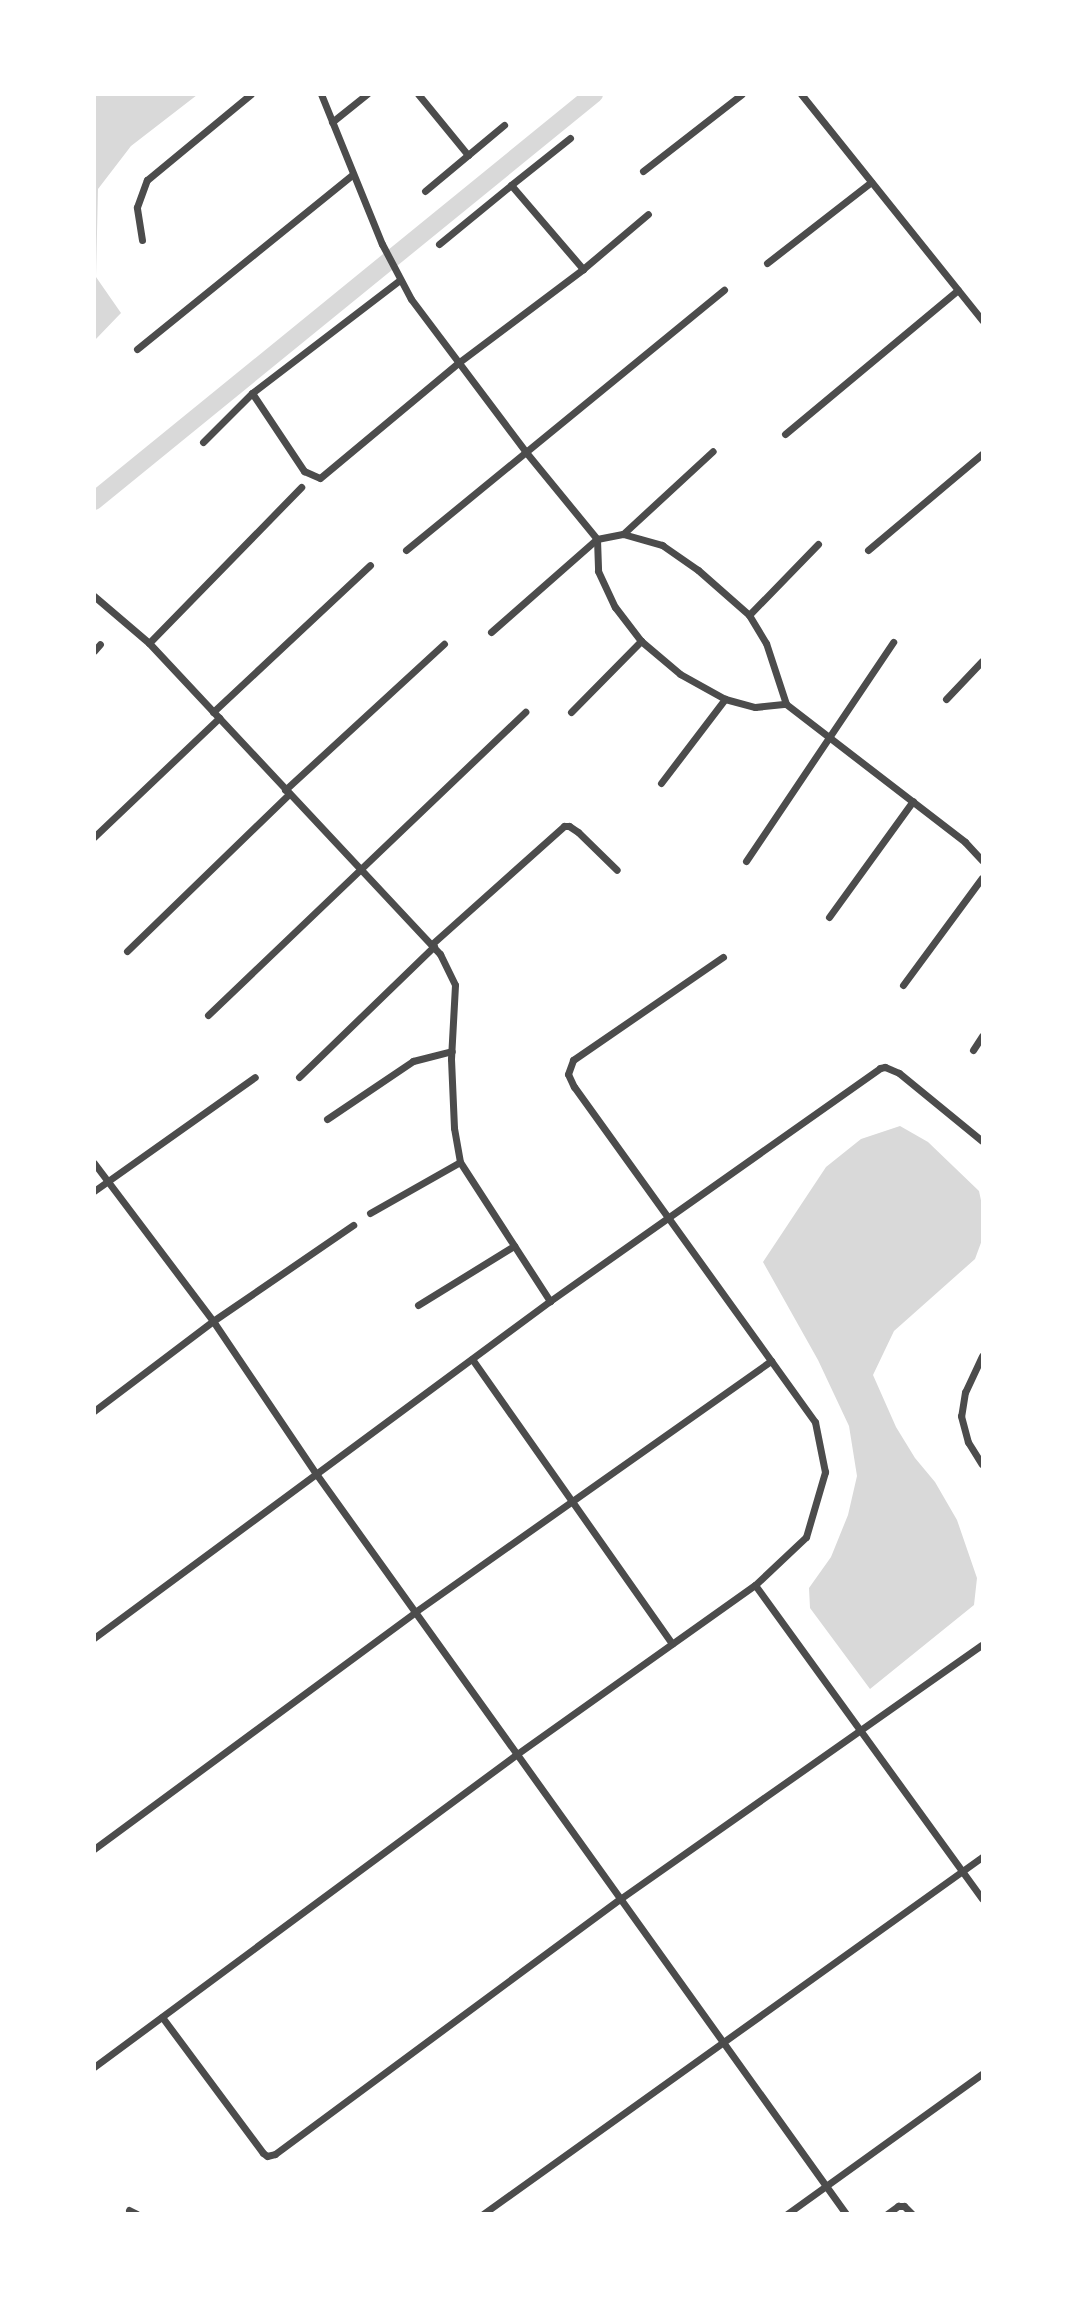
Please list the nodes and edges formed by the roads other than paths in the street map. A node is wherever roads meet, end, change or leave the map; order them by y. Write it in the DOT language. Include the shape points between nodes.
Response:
graph roads {
  1 [pos="251,94"];
  2 [pos="321,94"];
  3 [pos="367,94"];
  4 [pos="418,94"];
  5 [pos="742,94"];
  6 [pos="801,94"];
  7 [pos="332,122"];
  8 [pos="504,125"];
  9 [pos="570,138"];
  10 [pos="468,155"];
  11 [pos="643,170"];
  12 [pos="352,175"];
  13 [pos="871,182"];
  14 [pos="511,185"];
  15 [pos="425,191"];
  16 [pos="648,214"];
  17 [pos="142,240"];
  18 [pos="439,244"];
  19 [pos="767,263"];
  20 [pos="583,270"];
  21 [pos="399,276"];
  22 [pos="957,289"];
  23 [pos="724,290"];
  24 [pos="982,320"];
  25 [pos="137,349"];
  26 [pos="458,363"];
  27 [pos="252,393"];
  28 [pos="785,434"];
  29 [pos="203,442"];
  30 [pos="526,451"];
  31 [pos="713,451"];
  32 [pos="982,454"];
  33 [pos="301,487"];
  34 [pos="623,534"];
  35 [pos="597,539"];
  36 [pos="818,544"];
  37 [pos="406,550"];
  38 [pos="868,550"];
  39 [pos="370,565"];
  40 [pos="94,596"];
  41 [pos="750,615"];
  42 [pos="491,632"];
  43 [pos="641,640"];
  44 [pos="893,642"];
  45 [pos="149,643"];
  46 [pos="100,644"];
  47 [pos="444,644"];
  48 [pos="94,651"];
  49 [pos="982,661"];
  50 [pos="725,699"];
  51 [pos="946,699"];
  52 [pos="786,704"];
  53 [pos="526,712"];
  54 [pos="571,712"];
  55 [pos="216,715"];
  56 [pos="828,737"];
  57 [pos="661,783"];
  58 [pos="287,792"];
  59 [pos="913,801"];
  60 [pos="94,837"];
  61 [pos="982,860"];
  62 [pos="746,861"];
  63 [pos="361,868"];
  64 [pos="617,870"];
  65 [pos="982,878"];
  66 [pos="829,917"];
  67 [pos="433,946"];
  68 [pos="127,951"];
  69 [pos="723,957"];
  70 [pos="903,985"];
  71 [pos="208,1015"];
  72 [pos="982,1036"];
  73 [pos="973,1050"];
  74 [pos="452,1051"];
  75 [pos="255,1077"];
  76 [pos="299,1077"];
  77 [pos="327,1119"];
  78 [pos="982,1141"];
  79 [pos="460,1162"];
  80 [pos="94,1163"];
  81 [pos="108,1182"];
  82 [pos="94,1191"];
  83 [pos="370,1213"];
  84 [pos="670,1218"];
  85 [pos="352,1225"];
  86 [pos="514,1246"];
  87 [pos="550,1301"];
  88 [pos="418,1305"];
  89 [pos="213,1321"];
  90 [pos="982,1356"];
  91 [pos="472,1359"];
  92 [pos="771,1361"];
  93 [pos="94,1411"];
  94 [pos="982,1464"];
  95 [pos="317,1475"];
  96 [pos="572,1502"];
  97 [pos="755,1585"];
  98 [pos="415,1612"];
  99 [pos="94,1638"];
  100 [pos="672,1644"];
  101 [pos="982,1645"];
  102 [pos="861,1732"];
  103 [pos="517,1754"];
  104 [pos="94,1849"];
  105 [pos="982,1857"];
  106 [pos="962,1871"];
  107 [pos="620,1899"];
  108 [pos="982,1899"];
  109 [pos="162,2017"];
  110 [pos="722,2042"];
  111 [pos="94,2067"];
  112 [pos="982,2074"];
  113 [pos="825,2186"];
  114 [pos="129,2210"];
  115 [pos="137,2214"];
  116 [pos="483,2214"];
  117 [pos="787,2214"];
  118 [pos="846,2214"];
  119 [pos="887,2214"];
  120 [pos="912,2214"];
  1 -- 17 [label="street" via="147,180 137,207"];
  2 -- 7 [label="street"];
  3 -- 7 [label="street"];
  4 -- 10 [label="street"];
  5 -- 11 [label="street"];
  6 -- 13 [label="street"];
  7 -- 12 [label="street"];
  8 -- 10 [label="street"];
  9 -- 14 [label="street"];
  10 -- 15 [label="street"];
  12 -- 21 [label="street"];
  12 -- 25 [label="street"];
  13 -- 19 [label="street"];
  13 -- 22 [label="street"];
  14 -- 18 [label="street"];
  14 -- 20 [label="street"];
  16 -- 20 [label="street"];
  20 -- 26 [label="street"];
  21 -- 26 [label="street"];
  21 -- 27 [label="street"];
  22 -- 24 [label="street"];
  22 -- 28 [label="street"];
  23 -- 30 [label="street"];
  26 -- 27 [label="street" via="320,478 304,471"];
  26 -- 30 [label="street"];
  27 -- 29 [label="street"];
  30 -- 35 [label="street"];
  30 -- 37 [label="street"];
  31 -- 34 [label="street"];
  32 -- 38 [label="street"];
  33 -- 45 [label="street"];
  34 -- 35 [label="street"];
  34 -- 41 [label="street" via="662,545"];
  35 -- 42 [label="street"];
  35 -- 43 [label="street" via="598,571 615,607"];
  36 -- 41 [label="street"];
  39 -- 55 [label="street"];
  40 -- 45 [label="street"];
  41 -- 52 [label="street" via="766,643"];
  43 -- 50 [label="street" via="680,674"];
  43 -- 54 [label="street"];
  44 -- 56 [label="street"];
  45 -- 55 [label="street"];
  46 -- 48 [label="street"];
  47 -- 58 [label="street"];
  49 -- 51 [label="street"];
  50 -- 52 [label="street" via="755,707"];
  50 -- 57 [label="street"];
  52 -- 56 [label="street"];
  53 -- 63 [label="street"];
  55 -- 58 [label="street"];
  55 -- 60 [label="street"];
  56 -- 59 [label="street"];
  56 -- 62 [label="street"];
  58 -- 63 [label="street"];
  58 -- 68 [label="street"];
  59 -- 61 [label="street"];
  59 -- 66 [label="street"];
  63 -- 67 [label="street"];
  63 -- 71 [label="street"];
  64 -- 67 [label="street" via="578,832 569,825 564,827"];
  65 -- 70 [label="street"];
  67 -- 74 [label="street" via="455,985"];
  67 -- 76 [label="street"];
  69 -- 84 [label="street" via="573,1060 568,1074"];
  72 -- 73 [label="street"];
  74 -- 77 [label="street" via="413,1061"];
  74 -- 79 [label="street" via="454,1128"];
  75 -- 81 [label="street"];
  78 -- 84 [label="street" via="899,1073 884,1067"];
  79 -- 83 [label="street"];
  79 -- 86 [label="street"];
  80 -- 81 [label="street"];
  81 -- 82 [label="street"];
  81 -- 89 [label="street"];
  84 -- 87 [label="street"];
  84 -- 92 [label="street"];
  85 -- 89 [label="street"];
  86 -- 87 [label="street"];
  86 -- 88 [label="street"];
  87 -- 91 [label="street"];
  89 -- 93 [label="street"];
  89 -- 95 [label="street"];
  90 -- 94 [label="street" via="965,1392 961,1416 968,1442"];
  91 -- 95 [label="street"];
  91 -- 96 [label="street"];
  92 -- 96 [label="street"];
  92 -- 97 [label="street" via="815,1422 825,1472 806,1537"];
  95 -- 98 [label="street"];
  95 -- 99 [label="street"];
  96 -- 98 [label="street"];
  96 -- 100 [label="street"];
  97 -- 100 [label="street"];
  97 -- 102 [label="street"];
  98 -- 103 [label="street"];
  98 -- 104 [label="street"];
  100 -- 103 [label="street"];
  101 -- 102 [label="street"];
  102 -- 106 [label="street"];
  102 -- 107 [label="street"];
  103 -- 107 [label="street"];
  103 -- 109 [label="street"];
  105 -- 106 [label="street"];
  106 -- 108 [label="street"];
  106 -- 110 [label="street"];
  107 -- 109 [label="street" via="275,2154 267,2156"];
  107 -- 110 [label="street"];
  109 -- 111 [label="street"];
  110 -- 113 [label="street"];
  110 -- 116 [label="street"];
  112 -- 113 [label="street"];
  113 -- 117 [label="street"];
  113 -- 118 [label="street"];
  114 -- 115 [label="street"];
  119 -- 120 [label="street" via="898,2206"];
}
